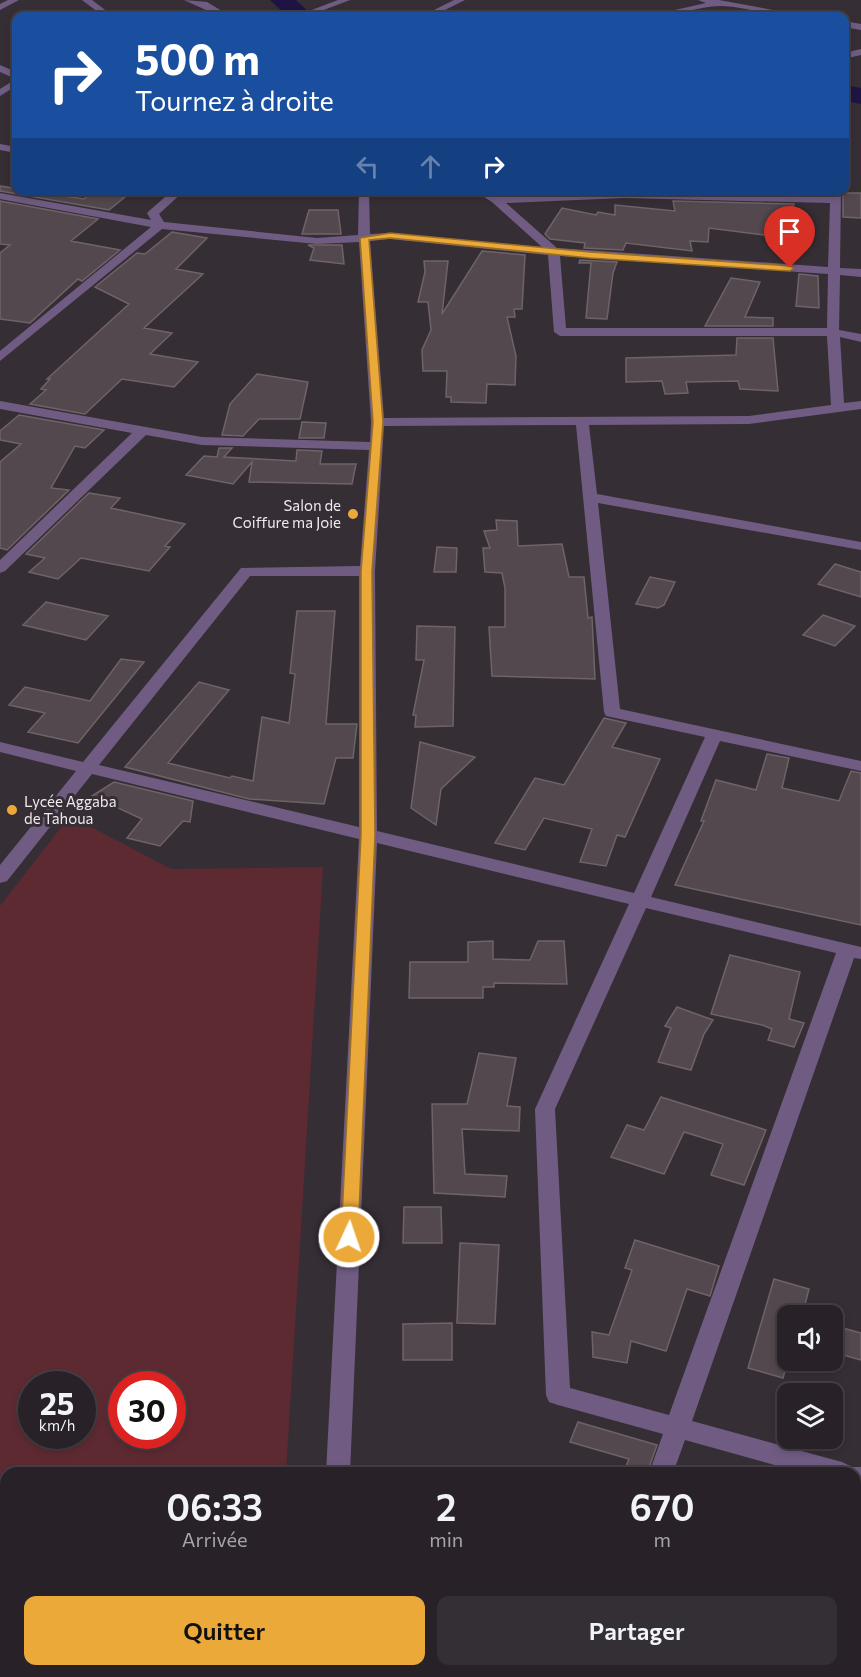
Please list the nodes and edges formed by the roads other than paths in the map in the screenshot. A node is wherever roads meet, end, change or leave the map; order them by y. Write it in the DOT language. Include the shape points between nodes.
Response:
graph roads {
  1 [pos="15,0"];
  2 [pos="86,0"];
  3 [pos="188,0"];
  4 [pos="346,0"];
  5 [pos="461,0"];
  6 [pos="702,0"];
  7 [pos="738,0"];
  8 [pos="721,3"];
  9 [pos="0,7"];
  10 [pos="102,12"];
  11 [pos="218,12"];
  12 [pos="312,12"];
  13 [pos="436,12"];
  14 [pos="674,12"];
  15 [pos="776,12"];
  16 [pos="13,195"];
  17 [pos="174,195"];
  18 [pos="364,195"];
  19 [pos="487,195"];
  20 [pos="562,195"];
  21 [pos="836,195"];
  22 [pos="496,200"];
  23 [pos="160,225"];
  24 [pos="364,238"];
  25 [pos="554,252"];
  26 [pos="834,271"];
  27 [pos="861,273"];
  28 [pos="833,332"];
  29 [pos="861,338"];
  30 [pos="0,357"];
  31 [pos="0,405"];
  32 [pos="861,405"];
  33 [pos="838,407"];
  34 [pos="582,421"];
  35 [pos="378,422"];
  36 [pos="143,430"];
  37 [pos="376,446"];
  38 [pos="589,497"];
  39 [pos="861,546"];
  40 [pos="0,568"];
  41 [pos="367,571"];
  42 [pos="715,734"];
  43 [pos="0,747"];
  44 [pos="861,766"];
  45 [pos="88,768"];
  46 [pos="368,835"];
  47 [pos="0,877"];
  48 [pos="638,900"];
  49 [pos="854,951"];
  50 [pos="676,1426"];
  51 [pos="338,1467"];
  52 [pos="663,1467"];
  53 [pos="821,1467"];
  1 -- 9 [label="street"];
  2 -- 10 [label="street"];
  3 -- 11 [label="street"];
  4 -- 12 [label="street"];
  5 -- 13 [label="street"];
  6 -- 8 [label="street"];
  7 -- 8 [label="street"];
  8 -- 14 [label="street"];
  8 -- 15 [label="street"];
  16 -- 23 [label="street"];
  17 -- 23 [label="street" via="153,213"];
  18 -- 24 [label="street"];
  19 -- 22 [label="street"];
  20 -- 22 [label="street"];
  21 -- 26 [label="street"];
  22 -- 25 [label="street"];
  23 -- 24 [label="street" via="317,241"];
  23 -- 30 [label="street"];
  24 -- 25 [label="street" via="390,236"];
  24 -- 35 [label="street"];
  25 -- 26 [label="street"];
  25 -- 28 [label="street" via="560,332"];
  26 -- 27 [label="street"];
  26 -- 28 [label="street"];
  28 -- 29 [label="street"];
  28 -- 33 [label="street"];
  31 -- 36 [label="street"];
  32 -- 33 [label="street"];
  33 -- 34 [label="street" via="749,420"];
  34 -- 35 [label="street"];
  34 -- 38 [label="street"];
  35 -- 37 [label="street"];
  36 -- 37 [label="street" via="202,441"];
  36 -- 40 [label="street"];
  37 -- 41 [label="street"];
  38 -- 39 [label="street"];
  38 -- 42 [label="street" via="612,712"];
  41 -- 45 [label="street" via="246,571"];
  41 -- 46 [label="street"];
  42 -- 44 [label="street"];
  42 -- 48 [label="street"];
  43 -- 45 [label="street"];
  45 -- 46 [label="street"];
  45 -- 47 [label="street"];
  46 -- 48 [label="street"];
  46 -- 51 [label="street"];
  48 -- 49 [label="street"];
  48 -- 50 [label="street" via="545,1109 558,1395"];
  49 -- 50 [label="street"];
  50 -- 52 [label="street"];
  50 -- 53 [label="street"];
}
